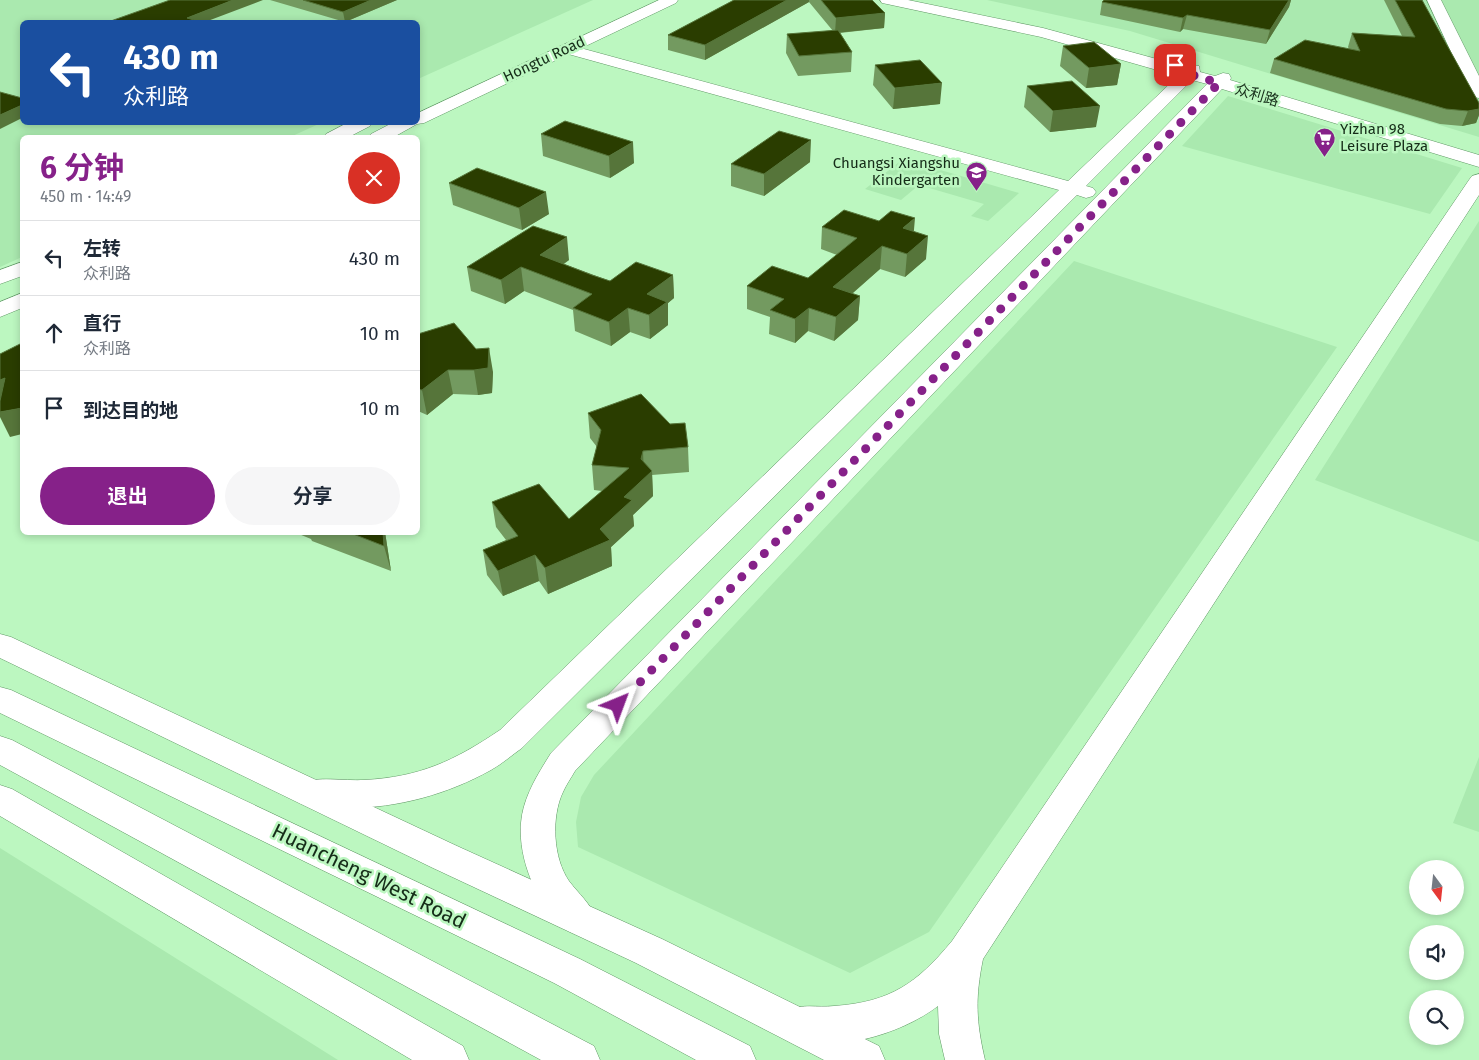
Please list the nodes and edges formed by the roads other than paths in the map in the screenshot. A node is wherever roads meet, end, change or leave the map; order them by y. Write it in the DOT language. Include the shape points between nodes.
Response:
graph roads {
  1 [pos="671,0"];
  2 [pos="887,0"];
  3 [pos="908,0"];
  4 [pos="1434,0"];
  5 [pos="567,48"];
  6 [pos="1191,72"];
  7 [pos="1221,81"];
  8 [pos="1479,93"];
  9 [pos="420,118"];
  10 [pos="358,125"];
  11 [pos="403,125"];
  12 [pos="338,135"];
  13 [pos="383,135"];
  14 [pos="1479,153"];
  15 [pos="1479,161"];
  16 [pos="1479,180"];
  17 [pos="1073,188"];
  18 [pos="1108,198"];
  19 [pos="20,269"];
  20 [pos="0,278"];
  21 [pos="20,286"];
  22 [pos="0,295"];
  23 [pos="20,301"];
  24 [pos="0,310"];
  25 [pos="20,315"];
  26 [pos="0,324"];
  27 [pos="0,645"];
  28 [pos="0,699"];
  29 [pos="0,749"];
  30 [pos="310,793"];
  31 [pos="0,800"];
  32 [pos="578,918"];
  33 [pos="965,953"];
  34 [pos="793,1024"];
  35 [pos="449,1060"];
  36 [pos="580,1060"];
  37 [pos="736,1060"];
  38 [pos="865,1060"];
  39 [pos="966,1060"];
  1 -- 5 [label="main road, Hongtu Road"];
  2 -- 6 [label="main road, 众利路" via="1070,40"];
  3 -- 6 [label="main road, 众利路" via="1046,30"];
  4 -- 8 [label="main road"];
  5 -- 9 [label="main road, Hongtu Road"];
  5 -- 17 [label="main road"];
  6 -- 7 [label="main road, 众利路"];
  6 -- 17 [label="main road"];
  7 -- 14 [label="main road, 众利路"];
  7 -- 15 [label="main road, 众利路"];
  7 -- 18 [label="main road"];
  10 -- 12 [label="main road"];
  11 -- 13 [label="main road"];
  16 -- 33 [label="main road"];
  17 -- 18 [label="main road"];
  17 -- 30 [label="main road" via="511,739 477,762 438,780 404,789 352,796"];
  18 -- 32 [label="main road" via="563,762 546,791 538,824 540,857 554,890"];
  19 -- 20 [label="main road"];
  21 -- 22 [label="main road"];
  23 -- 24 [label="main road"];
  25 -- 26 [label="main road"];
  27 -- 30 [label="main road"];
  28 -- 37 [label="main road, Huancheng West Road" via="567,971"];
  29 -- 36 [label="main road"];
  30 -- 32 [label="main road"];
  31 -- 35 [label="main road"];
  32 -- 34 [label="main road"];
  33 -- 34 [label="main road" via="942,981 912,1003 875,1019 834,1025"];
  33 -- 39 [label="main road" via="957,992 959,1034"];
  34 -- 38 [label="main road"];
}
